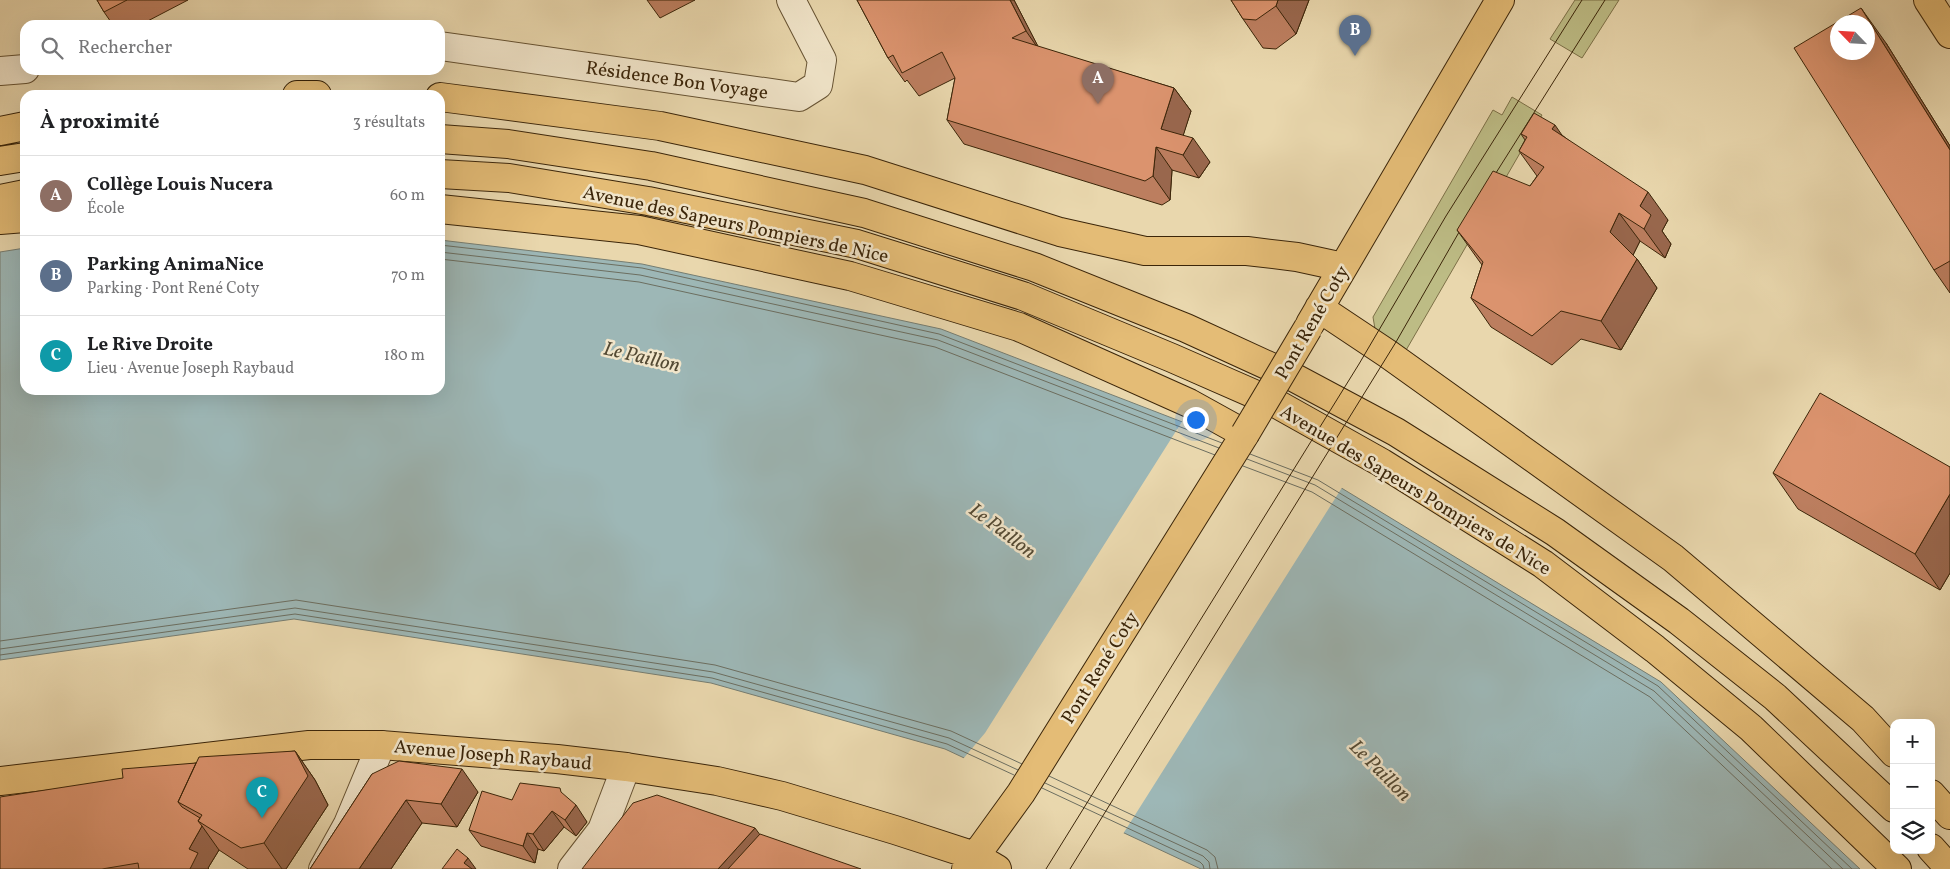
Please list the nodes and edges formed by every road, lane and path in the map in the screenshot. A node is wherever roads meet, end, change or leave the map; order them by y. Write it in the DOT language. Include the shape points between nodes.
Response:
graph roads {
  1 [pos="791,0"];
  2 [pos="1500,0"];
  3 [pos="1928,0"];
  4 [pos="1950,34"];
  5 [pos="445,47"];
  6 [pos="20,70"];
  7 [pos="0,72"];
  8 [pos="445,97"];
  9 [pos="20,127"];
  10 [pos="0,130"];
  11 [pos="445,139"];
  12 [pos="20,158"];
  13 [pos="0,161"];
  14 [pos="445,174"];
  15 [pos="20,195"];
  16 [pos="0,199"];
  17 [pos="445,210"];
  18 [pos="20,218"];
  19 [pos="0,220"];
  20 [pos="1343,267"];
  21 [pos="1314,318"];
  22 [pos="1246,434"];
  23 [pos="382,745"];
  24 [pos="1890,749"];
  25 [pos="626,767"];
  26 [pos="0,781"];
  27 [pos="1935,798"];
  28 [pos="1890,804"];
  29 [pos="1950,815"];
  30 [pos="1935,852"];
  31 [pos="979,865"];
  32 [pos="323,869"];
  33 [pos="572,869"];
  34 [pos="1898,869"];
  35 [pos="1950,869"];
  1 -- 5 [label="street, Résidence Bon Voyage" via="822,60 818,85 799,97"];
  2 -- 20 [label="main road, Pont René Coty"];
  3 -- 4 [label="main road"];
  6 -- 7 [label="street"];
  8 -- 20 [label="main road" via="660,126 865,170 1060,232 1145,251 1247,251"];
  9 -- 10 [label="main road"];
  11 -- 28 [label="main road, Avenue des Sapeurs Pompiers de Nice" via="508,144 651,166 864,213 1034,267 1204,336 1293,377 1396,432 1555,532 1679,621 1775,697"];
  12 -- 13 [label="main road"];
  14 -- 34 [label="main road, Avenue des Sapeurs Pompiers de Nice" via="508,178 648,201 857,244 1023,296 1277,404 1382,463 1543,564 1655,649 1751,728"];
  15 -- 16 [label="main road"];
  17 -- 22 [label="main road" via="640,230 850,276 1018,328 1189,403"];
  18 -- 19 [label="main road"];
  20 -- 21 [label="main road, Pont René Coty"];
  21 -- 22 [label="main road, Pont René Coty, bridge"];
  21 -- 24 [label="main road" via="1372,342 1673,558 1863,719"];
  22 -- 31 [label="main road, Pont René Coty"];
  23 -- 25 [label="main road, Avenue Joseph Raybaud"];
  23 -- 26 [label="main road, Avenue Joseph Raybaud" via="308,745"];
  23 -- 32 [label="street" via="348,824"];
  25 -- 31 [label="main road, Avenue Joseph Raybaud" via="717,781 782,796 895,830"];
  25 -- 33 [label="street" via="602,830"];
  27 -- 29 [label="main road"];
  30 -- 35 [label="main road"];
}
